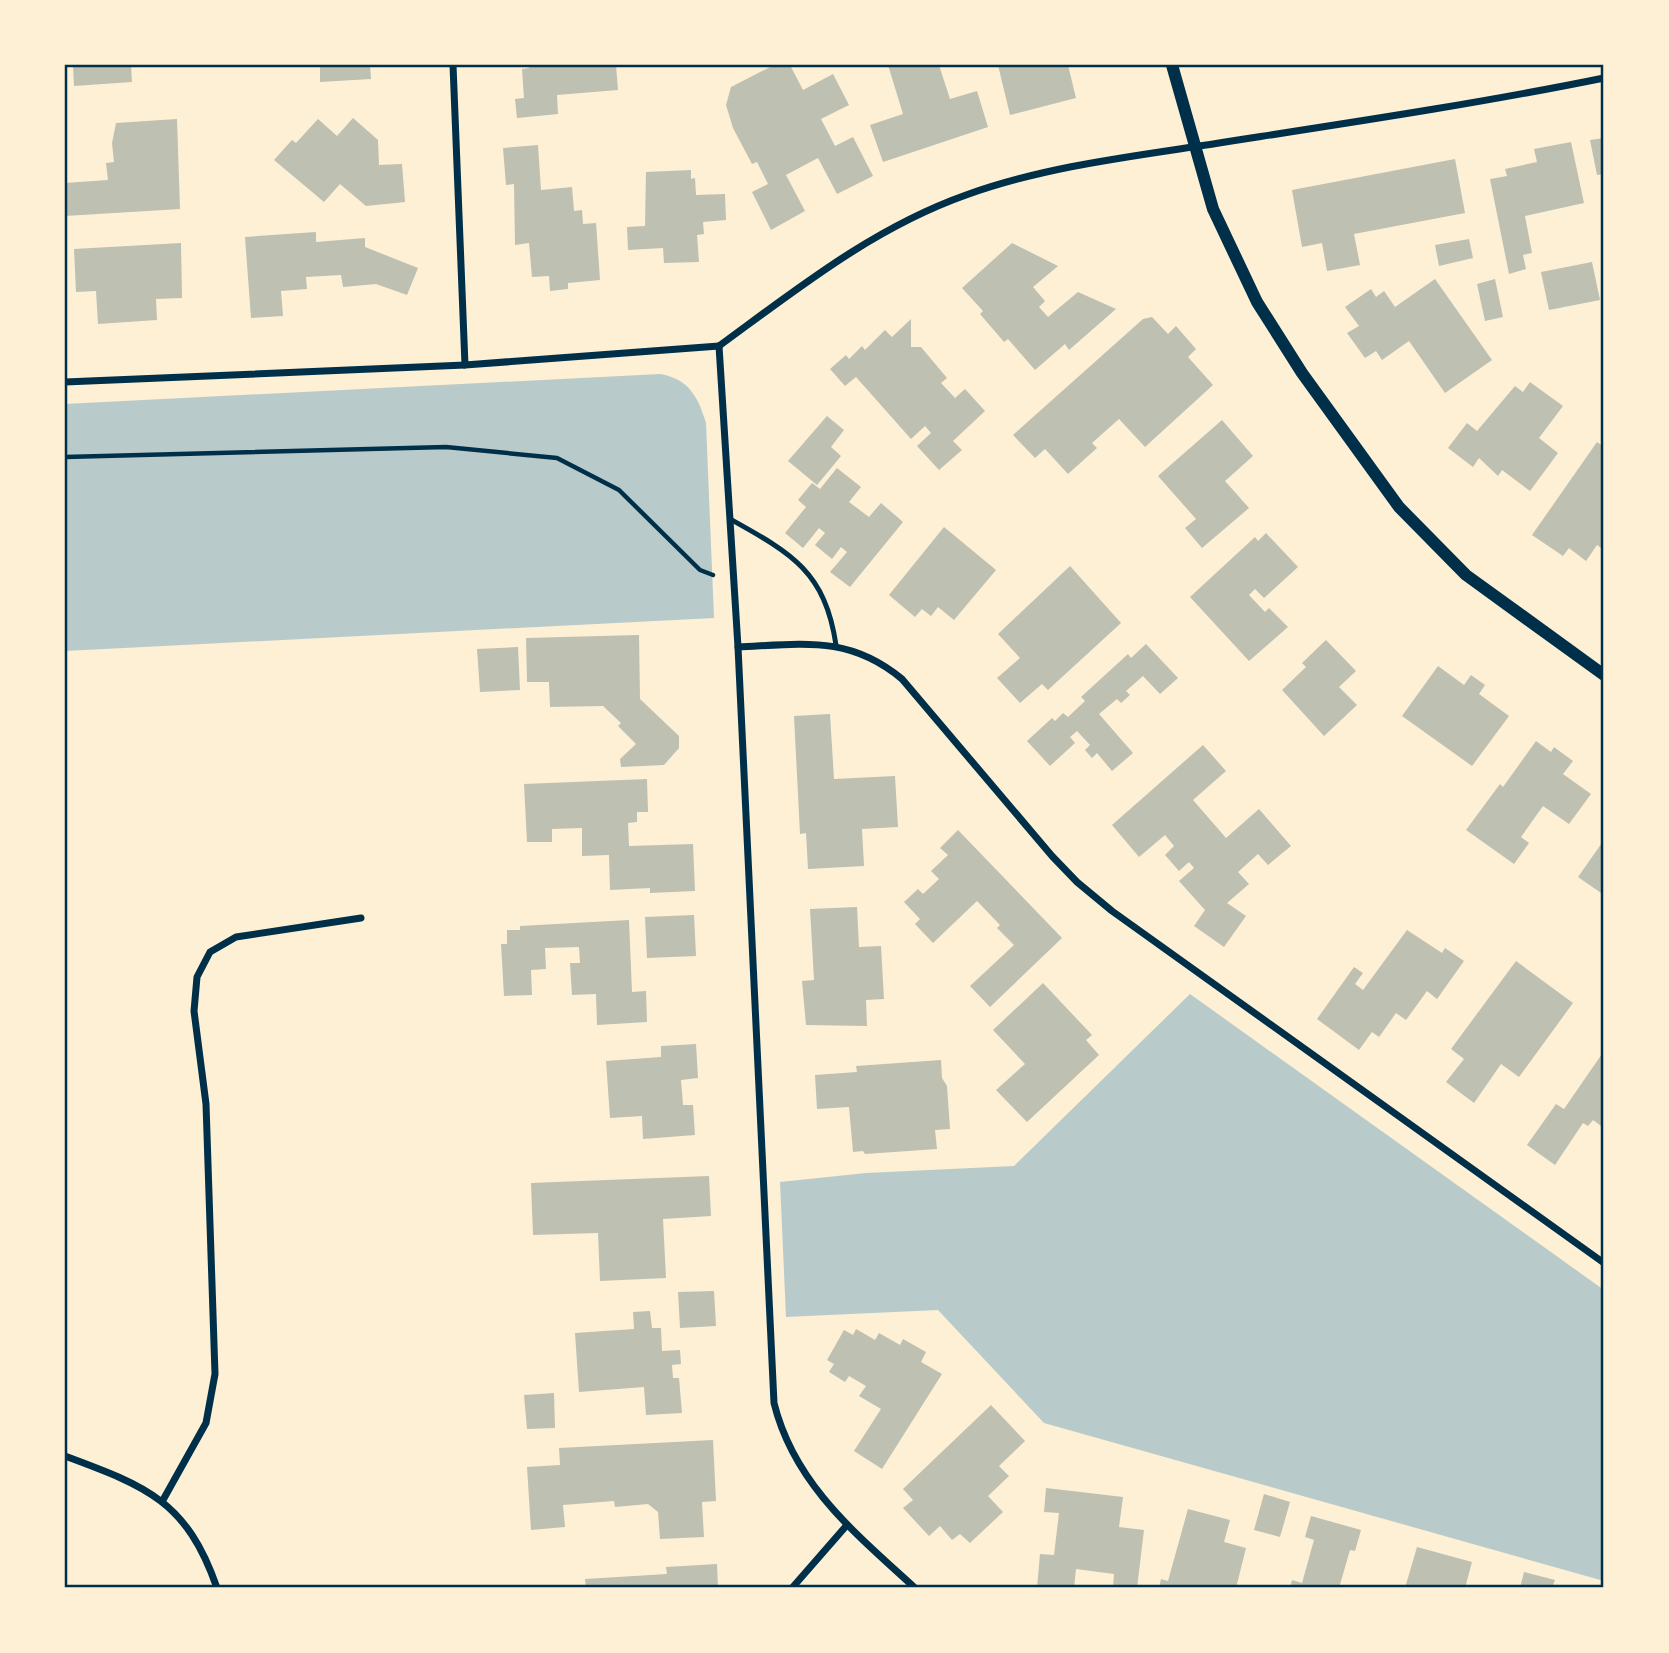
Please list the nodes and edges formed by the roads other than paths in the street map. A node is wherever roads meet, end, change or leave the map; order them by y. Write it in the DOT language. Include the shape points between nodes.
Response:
graph roads {
  1 [pos="453,65"];
  2 [pos="1172,65"];
  3 [pos="1604,78"];
  4 [pos="1192,147"];
  5 [pos="719,346"];
  6 [pos="465,365"];
  7 [pos="65,382"];
  8 [pos="730,519"];
  9 [pos="836,645"];
  10 [pos="738,647"];
  11 [pos="1604,675"];
  12 [pos="361,918"];
  13 [pos="1604,1263"];
  14 [pos="65,1456"];
  15 [pos="163,1500"];
  16 [pos="847,1525"];
  17 [pos="217,1588"];
  18 [pos="792,1588"];
  19 [pos="915,1588"];
  1 -- 6 [label="street"];
  2 -- 4 [label="street"];
  3 -- 4 [label="street" via="1500,99"];
  4 -- 5 [label="street" via="1069,168 965,195 847,253"];
  4 -- 11 [label="street" via="1213,209 1257,302 1399,508 1466,575"];
  5 -- 6 [label="street"];
  5 -- 8 [label="street"];
  6 -- 7 [label="street"];
  8 -- 9 [label="lane" via="769,541 808,572 825,598"];
  8 -- 10 [label="street"];
  9 -- 10 [label="street"];
  9 -- 13 [label="street" via="882,662 902,679 1052,856 1112,911"];
  10 -- 16 [label="street" via="774,1403 782,1434 797,1463"];
  12 -- 15 [label="street" via="236,937 210,952 197,977 194,1011 206,1104 215,1374 206,1423"];
  14 -- 15 [label="street"];
  15 -- 17 [label="street" via="193,1536"];
  16 -- 18 [label="street"];
  16 -- 19 [label="street"];
}
